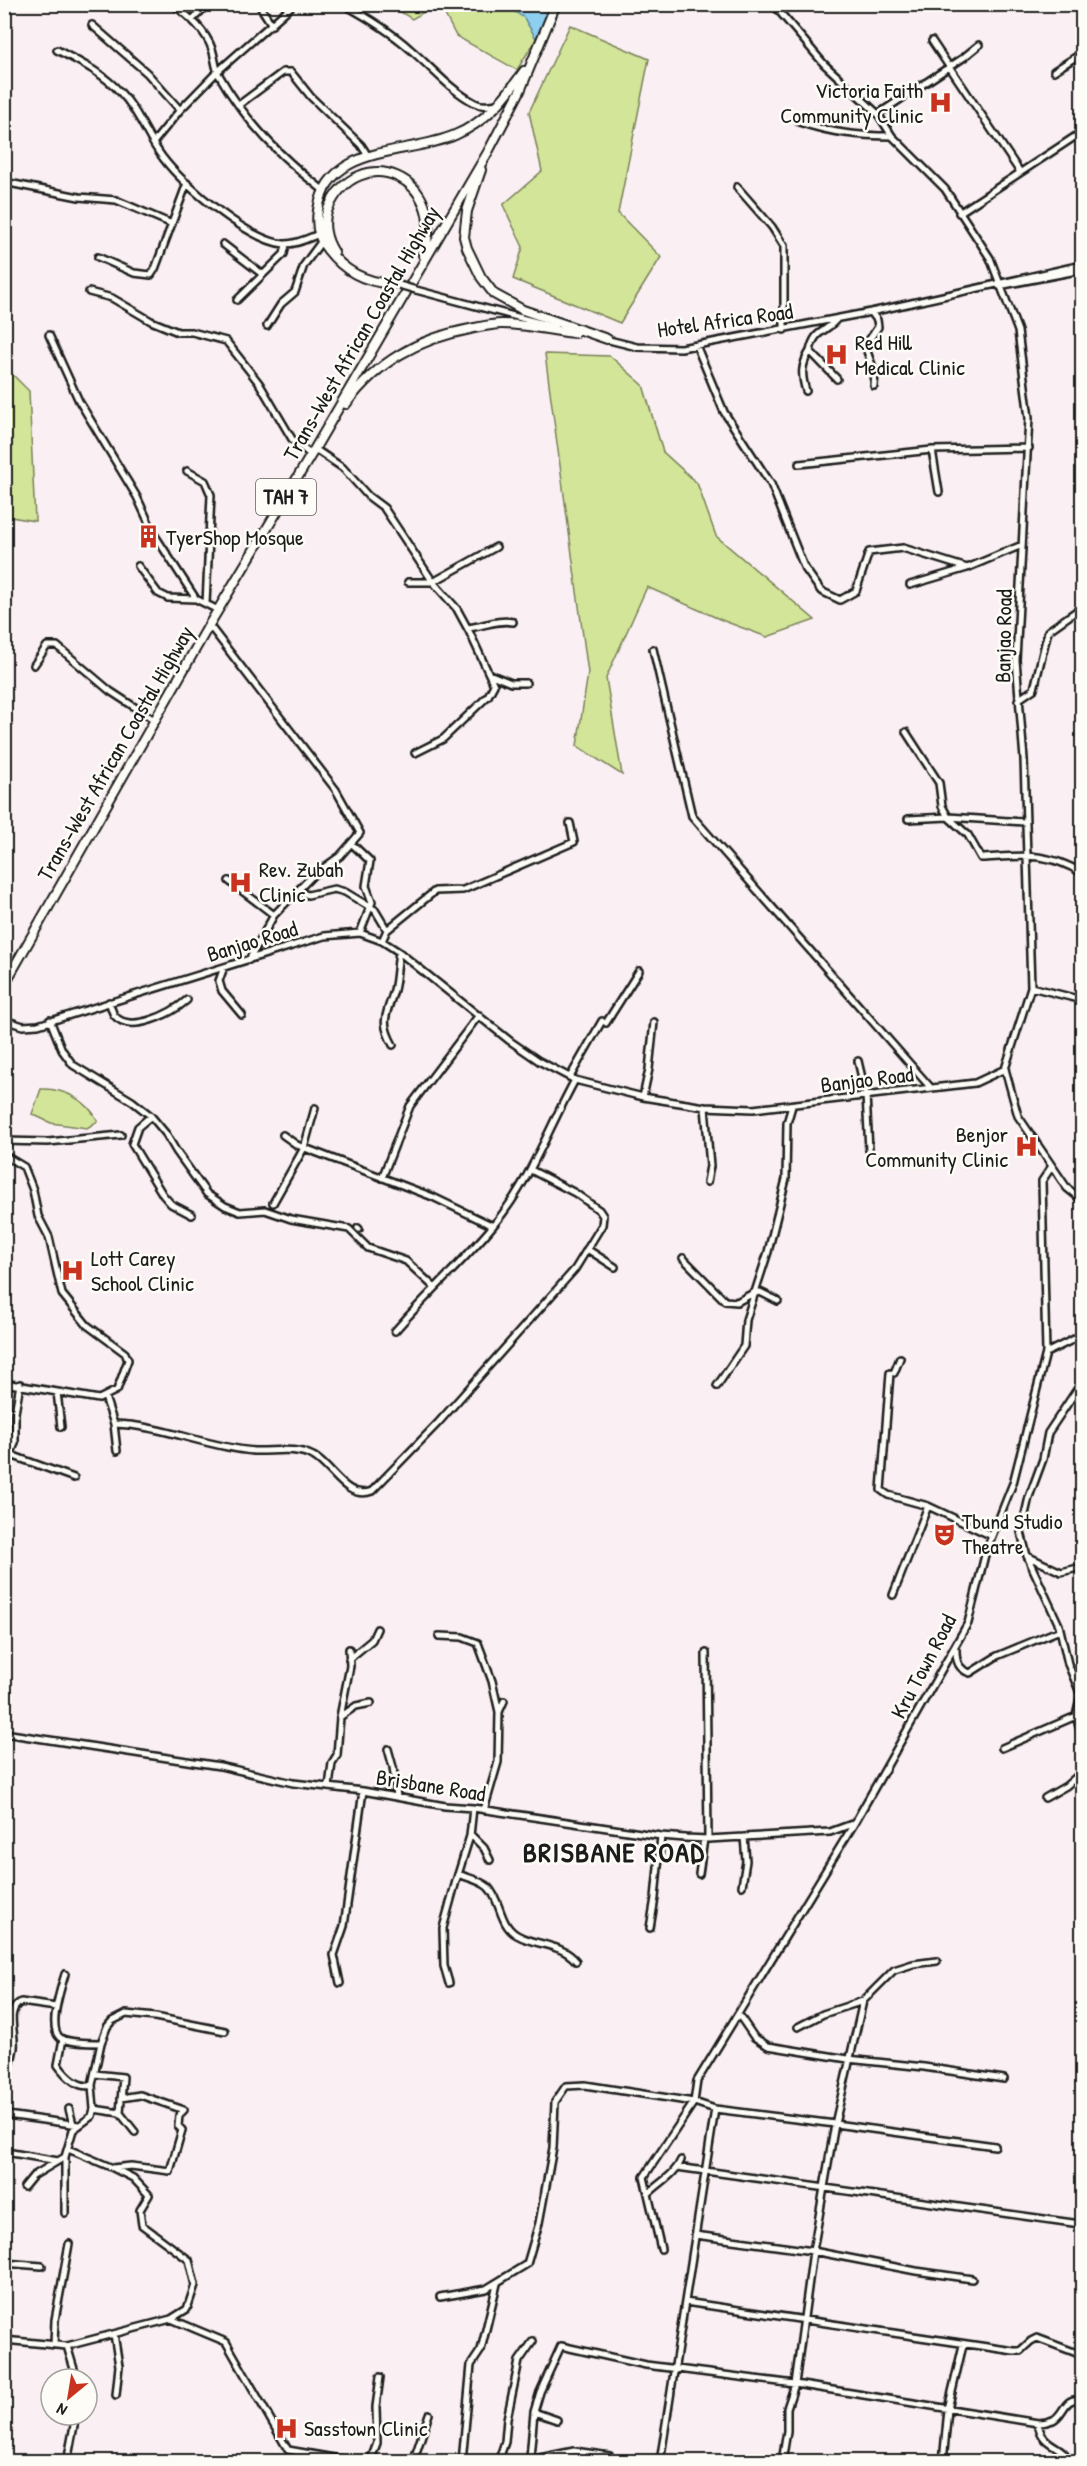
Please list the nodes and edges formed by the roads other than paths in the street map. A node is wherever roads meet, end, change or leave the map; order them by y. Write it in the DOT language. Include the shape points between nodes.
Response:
graph roads {
  1 [pos="173,4"];
  2 [pos="208,4"];
  3 [pos="262,4"];
  4 [pos="294,4"];
  5 [pos="344,4"];
  6 [pos="556,4"];
  7 [pos="773,4"];
  8 [pos="192,20"];
  9 [pos="92,25"];
  10 [pos="272,25"];
  11 [pos="932,41"];
  12 [pos="979,45"];
  13 [pos="57,50"];
  14 [pos="1083,53"];
  15 [pos="534,58"];
  16 [pos="949,67"];
  17 [pos="1054,71"];
  18 [pos="217,72"];
  19 [pos="240,104"];
  20 [pos="499,104"];
  21 [pos="180,110"];
  22 [pos="878,114"];
  23 [pos="799,122"];
  24 [pos="1083,132"];
  25 [pos="892,136"];
  26 [pos="153,143"];
  27 [pos="488,152"];
  28 [pos="368,156"];
  29 [pos="1020,172"];
  30 [pos="4,182"];
  31 [pos="187,183"];
  32 [pos="737,187"];
  33 [pos="323,190"];
  34 [pos="960,213"];
  35 [pos="172,224"];
  36 [pos="320,238"];
  37 [pos="223,244"];
  38 [pos="286,245"];
  39 [pos="98,258"];
  40 [pos="1083,265"];
  41 [pos="1083,270"];
  42 [pos="262,274"];
  43 [pos="416,276"];
  44 [pos="396,285"];
  45 [pos="998,285"];
  46 [pos="90,292"];
  47 [pos="237,300"];
  48 [pos="871,312"];
  49 [pos="838,319"];
  50 [pos="267,326"];
  51 [pos="784,330"];
  52 [pos="575,333"];
  53 [pos="49,335"];
  54 [pos="607,339"];
  55 [pos="696,345"];
  56 [pos="810,351"];
  57 [pos="837,379"];
  58 [pos="874,386"];
  59 [pos="806,391"];
  60 [pos="315,448"];
  61 [pos="1029,448"];
  62 [pos="932,450"];
  63 [pos="799,464"];
  64 [pos="187,471"];
  65 [pos="939,492"];
  66 [pos="1023,545"];
  67 [pos="495,546"];
  68 [pos="138,566"];
  69 [pos="967,568"];
  70 [pos="408,582"];
  71 [pos="433,582"];
  72 [pos="910,585"];
  73 [pos="196,599"];
  74 [pos="206,604"];
  75 [pos="1083,607"];
  76 [pos="218,610"];
  77 [pos="513,622"];
  78 [pos="208,625"];
  79 [pos="468,628"];
  80 [pos="653,649"];
  81 [pos="34,665"];
  82 [pos="489,674"];
  83 [pos="526,683"];
  84 [pos="1018,700"];
  85 [pos="156,721"];
  86 [pos="906,732"];
  87 [pos="415,753"];
  88 [pos="948,817"];
  89 [pos="908,819"];
  90 [pos="1024,822"];
  91 [pos="570,823"];
  92 [pos="351,843"];
  93 [pos="1025,854"];
  94 [pos="1083,873"];
  95 [pos="229,881"];
  96 [pos="297,891"];
  97 [pos="370,908"];
  98 [pos="274,915"];
  99 [pos="387,930"];
  100 [pos="360,933"];
  101 [pos="382,942"];
  102 [pos="399,952"];
  103 [pos="249,960"];
  104 [pos="224,967"];
  105 [pos="639,971"];
  106 [pos="4,985"];
  107 [pos="1031,987"];
  108 [pos="187,1000"];
  109 [pos="1083,1000"];
  110 [pos="109,1002"];
  111 [pos="242,1015"];
  112 [pos="479,1015"];
  113 [pos="4,1020"];
  114 [pos="50,1020"];
  115 [pos="654,1022"];
  116 [pos="393,1045"];
  117 [pos="858,1061"];
  118 [pos="1005,1069"];
  119 [pos="572,1078"];
  120 [pos="931,1088"];
  121 [pos="866,1095"];
  122 [pos="643,1097"];
  123 [pos="792,1106"];
  124 [pos="705,1107"];
  125 [pos="315,1108"];
  126 [pos="151,1116"];
  127 [pos="121,1135"];
  128 [pos="283,1135"];
  129 [pos="4,1141"];
  130 [pos="304,1149"];
  131 [pos="869,1150"];
  132 [pos="4,1155"];
  133 [pos="1052,1166"];
  134 [pos="531,1170"];
  135 [pos="382,1178"];
  136 [pos="707,1182"];
  137 [pos="1083,1200"];
  138 [pos="273,1203"];
  139 [pos="192,1215"];
  140 [pos="493,1226"];
  141 [pos="587,1249"];
  142 [pos="683,1258"];
  143 [pos="615,1267"];
  144 [pos="434,1287"];
  145 [pos="756,1292"];
  146 [pos="778,1301"];
  147 [pos="394,1330"];
  148 [pos="1083,1341"];
  149 [pos="1047,1353"];
  150 [pos="900,1358"];
  151 [pos="1083,1382"];
  152 [pos="4,1383"];
  153 [pos="20,1384"];
  154 [pos="717,1386"];
  155 [pos="57,1392"];
  156 [pos="105,1397"];
  157 [pos="114,1424"];
  158 [pos="61,1427"];
  159 [pos="117,1451"];
  160 [pos="10,1455"];
  161 [pos="4,1472"];
  162 [pos="74,1478"];
  163 [pos="928,1506"];
  164 [pos="993,1536"];
  165 [pos="1028,1556"];
  166 [pos="1083,1567"];
  167 [pos="893,1595"];
  168 [pos="377,1629"];
  169 [pos="1060,1630"];
  170 [pos="439,1636"];
  171 [pos="956,1647"];
  172 [pos="349,1649"];
  173 [pos="706,1653"];
  174 [pos="349,1659"];
  175 [pos="504,1701"];
  176 [pos="371,1703"];
  177 [pos="500,1712"];
  178 [pos="1076,1716"];
  179 [pos="340,1717"];
  180 [pos="4,1733"];
  181 [pos="1083,1737"];
  182 [pos="1002,1748"];
  183 [pos="388,1749"];
  184 [pos="1083,1772"];
  185 [pos="329,1787"];
  186 [pos="363,1791"];
  187 [pos="396,1797"];
  188 [pos="1045,1798"];
  189 [pos="473,1808"];
  190 [pos="484,1810"];
  191 [pos="854,1824"];
  192 [pos="471,1835"];
  193 [pos="661,1836"];
  194 [pos="744,1837"];
  195 [pos="706,1839"];
  196 [pos="490,1860"];
  197 [pos="459,1871"];
  198 [pos="699,1874"];
  199 [pos="742,1886"];
  200 [pos="650,1928"];
  201 [pos="576,1961"];
  202 [pos="937,1961"];
  203 [pos="64,1974"];
  204 [pos="340,1983"];
  205 [pos="449,1983"];
  206 [pos="863,2001"];
  207 [pos="56,2007"];
  208 [pos="737,2016"];
  209 [pos="798,2027"];
  210 [pos="225,2031"];
  211 [pos="63,2040"];
  212 [pos="101,2043"];
  213 [pos="849,2059"];
  214 [pos="94,2074"];
  215 [pos="1004,2079"];
  216 [pos="4,2081"];
  217 [pos="92,2085"];
  218 [pos="122,2098"];
  219 [pos="694,2102"];
  220 [pos="69,2109"];
  221 [pos="94,2109"];
  222 [pos="716,2109"];
  223 [pos="120,2113"];
  224 [pos="5,2114"];
  225 [pos="835,2124"];
  226 [pos="76,2125"];
  227 [pos="135,2132"];
  228 [pos="994,2146"];
  229 [pos="68,2149"];
  230 [pos="6,2152"];
  231 [pos="65,2157"];
  232 [pos="681,2160"];
  233 [pos="58,2162"];
  234 [pos="677,2167"];
  235 [pos="112,2168"];
  236 [pos="705,2171"];
  237 [pos="24,2187"];
  238 [pos="823,2189"];
  239 [pos="650,2193"];
  240 [pos="65,2213"];
  241 [pos="1080,2224"];
  242 [pos="695,2235"];
  243 [pos="69,2244"];
  244 [pos="661,2249"];
  245 [pos="813,2251"];
  246 [pos="4,2263"];
  247 [pos="42,2266"];
  248 [pos="972,2279"];
  249 [pos="497,2284"];
  250 [pos="440,2297"];
  251 [pos="685,2302"];
  252 [pos="171,2319"];
  253 [pos="803,2320"];
  254 [pos="114,2334"];
  255 [pos="4,2340"];
  256 [pos="533,2342"];
  257 [pos="54,2345"];
  258 [pos="963,2345"];
  259 [pos="67,2346"];
  260 [pos="1083,2355"];
  261 [pos="73,2367"];
  262 [pos="675,2368"];
  263 [pos="380,2377"];
  264 [pos="795,2384"];
  265 [pos="1083,2386"];
  266 [pos="116,2395"];
  267 [pos="1081,2401"];
  268 [pos="948,2409"];
  269 [pos="534,2412"];
  270 [pos="429,2414"];
  271 [pos="556,2420"];
  272 [pos="1038,2423"];
  273 [pos="74,2427"];
  274 [pos="610,2456"];
  275 [pos="68,2457"];
  276 [pos="530,2458"];
  277 [pos="357,2462"];
  278 [pos="370,2462"];
  279 [pos="413,2462"];
  280 [pos="462,2462"];
  281 [pos="498,2462"];
  282 [pos="520,2462"];
  283 [pos="660,2462"];
  284 [pos="782,2462"];
  285 [pos="943,2462"];
  286 [pos="1069,2462"];
  1 -- 8 [label="street"];
  2 -- 8 [label="street"];
  3 -- 10 [label="street"];
  4 -- 10 [label="street"];
  5 -- 20 [label="street" via="381,27 475,103"];
  6 -- 15 [label="highway, Trans-West African Coastal Highway / TAH 7"];
  7 -- 22 [label="street, Banjao Road" via="824,64"];
  8 -- 18 [label="street" via="207,38"];
  9 -- 21 [label="street" via="147,73"];
  10 -- 18 [label="street"];
  11 -- 16 [label="street"];
  12 -- 16 [label="street"];
  13 -- 26 [label="street" via="102,74 122,93"];
  14 -- 17 [label="street"];
  15 -- 20 [label="highway"];
  15 -- 27 [label="highway, Trans-West African Coastal Highway / TAH 7"];
  16 -- 22 [label="street"];
  16 -- 29 [label="street"];
  18 -- 19 [label="street"];
  18 -- 21 [label="street"];
  19 -- 28 [label="street" via="283,72 291,72"];
  19 -- 33 [label="street" via="265,139"];
  20 -- 28 [label="highway" via="483,119 455,135"];
  21 -- 26 [label="street"];
  22 -- 25 [label="street, Banjao Road"];
  23 -- 25 [label="street" via="828,132"];
  24 -- 29 [label="street"];
  25 -- 34 [label="street, Banjao Road" via="945,189"];
  26 -- 31 [label="street"];
  27 -- 43 [label="highway, Trans-West African Coastal Highway / TAH 7"];
  27 -- 54 [label="highway" via="467,211 464,237 481,277 494,294 523,310"];
  28 -- 33 [label="highway" via="345,166"];
  29 -- 34 [label="street"];
  30 -- 35 [label="street" via="116,200"];
  31 -- 35 [label="street"];
  31 -- 38 [label="street" via="220,212 264,240"];
  32 -- 51 [label="street" via="772,226 784,246"];
  33 -- 36 [label="highway" via="317,217"];
  34 -- 45 [label="street, Banjao Road" via="990,258"];
  35 -- 39 [label="street" via="151,276"];
  36 -- 38 [label="street"];
  36 -- 44 [label="highway" via="348,271"];
  36 -- 50 [label="street" via="304,264 295,292 281,304"];
  37 -- 42 [label="street"];
  38 -- 42 [label="street" via="284,255"];
  40 -- 45 [label="street, Hotel Africa Road"];
  41 -- 45 [label="street, Hotel Africa Road"];
  42 -- 47 [label="street"];
  43 -- 44 [label="highway" via="430,232 422,195 402,178 385,173 355,176 333,198 326,214 325,233 330,246 348,266"];
  43 -- 60 [label="highway, Trans-West African Coastal Highway / TAH 7"];
  44 -- 52 [label="street, Hotel Africa Road, bridge"];
  45 -- 48 [label="street, Hotel Africa Road"];
  45 -- 61 [label="street, Banjao Road" via="1017,331 1028,408"];
  46 -- 60 [label="street" via="112,298 178,332 226,341 259,383 292,439"];
  48 -- 49 [label="street, Hotel Africa Road"];
  48 -- 58 [label="street" via="879,327 865,346 875,373"];
  49 -- 51 [label="street, Hotel Africa Road"];
  49 -- 56 [label="street" via="819,331"];
  51 -- 55 [label="street, Hotel Africa Road"];
  52 -- 54 [label="street, Hotel Africa Road"];
  52 -- 60 [label="highway" via="493,324 432,337 388,361 367,379"];
  53 -- 73 [label="street" via="79,401 137,497 154,534"];
  54 -- 55 [label="street, Hotel Africa Road" via="646,348"];
  55 -- 69 [label="street" via="724,412 771,484 804,567 821,591 840,600 856,591 869,552 903,548"];
  56 -- 57 [label="street"];
  56 -- 59 [label="street" via="801,375"];
  60 -- 71 [label="street" via="343,468 384,508"];
  60 -- 76 [label="highway, Trans-West African Coastal Highway / TAH 7"];
  61 -- 62 [label="street"];
  61 -- 66 [label="street, Banjao Road"];
  62 -- 63 [label="street"];
  62 -- 65 [label="street"];
  64 -- 74 [label="street" via="205,482 211,495"];
  66 -- 69 [label="street"];
  66 -- 84 [label="street, Banjao Road" via="1016,660"];
  67 -- 71 [label="street"];
  68 -- 73 [label="street" via="158,593 168,598"];
  69 -- 72 [label="street"];
  70 -- 71 [label="street"];
  71 -- 79 [label="street"];
  73 -- 74 [label="street"];
  74 -- 76 [label="street"];
  75 -- 84 [label="street" via="1048,631 1034,689"];
  76 -- 78 [label="highway, Trans-West African Coastal Highway / TAH 7"];
  77 -- 79 [label="street" via="501,620"];
  78 -- 85 [label="highway, Trans-West African Coastal Highway / TAH 7"];
  78 -- 92 [label="street" via="336,790 360,833"];
  79 -- 82 [label="street"];
  80 -- 120 [label="street" via="692,816"];
  81 -- 85 [label="street" via="47,646 57,646 110,691"];
  82 -- 83 [label="street" via="511,683"];
  82 -- 87 [label="street" via="494,687 488,696 443,739"];
  84 -- 90 [label="street, Banjao Road" via="1024,759"];
  85 -- 106 [label="highway, Trans-West African Coastal Highway / TAH 7"];
  86 -- 88 [label="street" via="939,783"];
  88 -- 89 [label="street"];
  88 -- 90 [label="street"];
  88 -- 93 [label="street" via="968,835 981,858"];
  90 -- 93 [label="street, Banjao Road"];
  91 -- 99 [label="street" via="574,842 463,890 435,891"];
  92 -- 96 [label="street"];
  92 -- 97 [label="street" via="370,861 366,886 372,902"];
  93 -- 94 [label="street" via="1064,862"];
  93 -- 107 [label="street, Banjao Road"];
  95 -- 98 [label="street"];
  96 -- 97 [label="street" via="308,895 334,889"];
  96 -- 98 [label="street"];
  97 -- 99 [label="street"];
  97 -- 100 [label="street"];
  98 -- 103 [label="street"];
  99 -- 101 [label="street"];
  100 -- 101 [label="street, Banjao Road"];
  100 -- 103 [label="street, Banjao Road" via="324,936"];
  101 -- 102 [label="street, Banjao Road"];
  102 -- 112 [label="street, Banjao Road"];
  102 -- 116 [label="street" via="394,990 384,1020"];
  103 -- 104 [label="street, Banjao Road"];
  104 -- 110 [label="street, Banjao Road"];
  104 -- 111 [label="street" via="219,981 222,991"];
  105 -- 119 [label="street"];
  107 -- 109 [label="street"];
  107 -- 118 [label="street, Banjao Road"];
  108 -- 110 [label="street" via="178,1008 135,1025 114,1015"];
  110 -- 114 [label="street, Banjao Road"];
  112 -- 119 [label="street, Banjao Road" via="539,1061"];
  112 -- 135 [label="street" via="410,1106"];
  113 -- 114 [label="street, Banjao Road" via="23,1026"];
  114 -- 126 [label="street" via="73,1065"];
  115 -- 122 [label="street"];
  117 -- 121 [label="street"];
  118 -- 120 [label="street, Banjao Road" via="975,1083"];
  118 -- 133 [label="street" via="1018,1116"];
  119 -- 122 [label="street, Banjao Road"];
  119 -- 134 [label="street"];
  120 -- 121 [label="street, Banjao Road"];
  121 -- 123 [label="street, Banjao Road"];
  121 -- 131 [label="street"];
  122 -- 124 [label="street, Banjao Road"];
  123 -- 124 [label="street, Banjao Road"];
  123 -- 145 [label="street" via="787,1123 786,1179"];
  124 -- 136 [label="street" via="710,1166"];
  125 -- 130 [label="street"];
  126 -- 139 [label="street" via="138,1127 132,1144 163,1195"];
  126 -- 144 [label="street" via="207,1194 225,1206 240,1212 265,1210 348,1229 368,1248 406,1261"];
  127 -- 129 [label="street" via="48,1142"];
  128 -- 130 [label="street"];
  130 -- 135 [label="street"];
  130 -- 138 [label="street"];
  132 -- 156 [label="street" via="24,1167 49,1237 62,1294 87,1325 129,1360 117,1390"];
  133 -- 137 [label="street" via="1067,1188"];
  133 -- 149 [label="street, Kru Town Road" via="1042,1181"];
  134 -- 140 [label="street"];
  134 -- 141 [label="street" via="600,1210 604,1221"];
  135 -- 140 [label="street"];
  140 -- 144 [label="street"];
  141 -- 143 [label="street"];
  141 -- 157 [label="street" via="575,1269 438,1423 372,1491 364,1494 343,1484 312,1455 230,1448 140,1425"];
  142 -- 145 [label="street" via="725,1301 737,1302"];
  144 -- 147 [label="street"];
  145 -- 146 [label="street"];
  145 -- 154 [label="street" via="746,1320 744,1346"];
  148 -- 149 [label="street" via="1076,1338"];
  149 -- 164 [label="street, Kru Town Road" via="1013,1483"];
  150 -- 163 [label="street" via="892,1373 881,1490"];
  151 -- 165 [label="street" via="1048,1432 1022,1532"];
  152 -- 153 [label="street"];
  153 -- 155 [label="street"];
  153 -- 160 [label="street" via="15,1443"];
  155 -- 156 [label="street"];
  155 -- 158 [label="street"];
  156 -- 157 [label="street"];
  157 -- 159 [label="street"];
  160 -- 161 [label="street"];
  160 -- 162 [label="street"];
  163 -- 164 [label="street"];
  163 -- 167 [label="street"];
  164 -- 171 [label="street, Kru Town Road" via="976,1582 968,1623"];
  165 -- 166 [label="street" via="1061,1572"];
  165 -- 169 [label="street"];
  168 -- 174 [label="street" via="372,1640"];
  169 -- 171 [label="street" via="997,1656 970,1673 957,1664"];
  169 -- 178 [label="street" via="1081,1695"];
  170 -- 177 [label="street" via="462,1637 478,1643"];
  171 -- 191 [label="street, Kru Town Road"];
  172 -- 174 [label="street"];
  173 -- 195 [label="street"];
  174 -- 179 [label="street"];
  175 -- 177 [label="street"];
  176 -- 179 [label="street" via="356,1706"];
  177 -- 190 [label="street" via="498,1762"];
  178 -- 181 [label="street"];
  178 -- 182 [label="street"];
  179 -- 185 [label="street"];
  180 -- 185 [label="street, Brisbane Road"];
  183 -- 187 [label="street"];
  184 -- 188 [label="street"];
  185 -- 186 [label="street, Brisbane Road"];
  186 -- 187 [label="street, Brisbane Road"];
  186 -- 204 [label="street" via="344,1926 334,1955"];
  187 -- 189 [label="street, Brisbane Road"];
  189 -- 190 [label="street, Brisbane Road"];
  189 -- 192 [label="street"];
  190 -- 193 [label="street, Brisbane Road"];
  191 -- 194 [label="street, Brisbane Road" via="830,1832"];
  191 -- 208 [label="street, Kru Town Road"];
  192 -- 196 [label="street"];
  192 -- 197 [label="street"];
  193 -- 195 [label="street, Brisbane Road"];
  193 -- 200 [label="street"];
  194 -- 195 [label="street, Brisbane Road"];
  194 -- 199 [label="street"];
  195 -- 198 [label="street"];
  197 -- 201 [label="street" via="490,1889 503,1919 515,1934 568,1952"];
  197 -- 205 [label="street" via="443,1928 444,1966"];
  202 -- 206 [label="street" via="894,1970"];
  203 -- 207 [label="street"];
  206 -- 209 [label="street"];
  206 -- 213 [label="street"];
  207 -- 211 [label="street" via="54,2028"];
  207 -- 216 [label="street" via="21,2002 15,2007 15,2045"];
  208 -- 213 [label="street" via="754,2037 768,2046"];
  208 -- 219 [label="street, Kru Town Road" via="697,2081"];
  210 -- 212 [label="street" via="126,2014 107,2027"];
  211 -- 212 [label="street"];
  211 -- 217 [label="street" via="58,2065 69,2079 87,2087"];
  212 -- 214 [label="street"];
  213 -- 215 [label="street"];
  213 -- 225 [label="street"];
  214 -- 217 [label="street"];
  214 -- 218 [label="street" via="123,2077"];
  217 -- 221 [label="street"];
  218 -- 223 [label="street"];
  218 -- 235 [label="street" via="140,2095 184,2110 179,2115 178,2126 182,2130 170,2171"];
  219 -- 222 [label="street"];
  219 -- 239 [label="street, Kru Town Road" via="644,2177"];
  219 -- 249 [label="street" via="585,2085 566,2086 555,2102 553,2148 530,2256 526,2264"];
  220 -- 226 [label="street"];
  221 -- 223 [label="street"];
  221 -- 226 [label="street" via="87,2122"];
  222 -- 225 [label="street"];
  222 -- 236 [label="street"];
  223 -- 227 [label="street"];
  224 -- 226 [label="street"];
  225 -- 228 [label="street"];
  225 -- 238 [label="street"];
  226 -- 229 [label="street"];
  229 -- 231 [label="street"];
  229 -- 235 [label="street"];
  230 -- 233 [label="street"];
  231 -- 233 [label="street"];
  231 -- 240 [label="street"];
  232 -- 234 [label="street"];
  233 -- 237 [label="street" via="33,2176"];
  234 -- 236 [label="street"];
  234 -- 239 [label="street"];
  235 -- 252 [label="street" via="133,2178 149,2195 140,2210 142,2225 189,2260 195,2285 187,2309"];
  236 -- 238 [label="street"];
  236 -- 242 [label="street"];
  238 -- 241 [label="street"];
  238 -- 245 [label="street"];
  239 -- 244 [label="street"];
  242 -- 245 [label="street"];
  242 -- 251 [label="street"];
  243 -- 257 [label="street"];
  245 -- 248 [label="street"];
  245 -- 253 [label="street"];
  246 -- 247 [label="street"];
  249 -- 250 [label="street"];
  249 -- 280 [label="street" via="481,2350 471,2365"];
  251 -- 253 [label="street"];
  251 -- 262 [label="street"];
  252 -- 254 [label="street"];
  252 -- 277 [label="street" via="226,2342 288,2450"];
  253 -- 258 [label="street"];
  253 -- 264 [label="street"];
  254 -- 259 [label="street"];
  254 -- 266 [label="street" via="119,2366"];
  255 -- 257 [label="street"];
  256 -- 281 [label="street" via="519,2361"];
  257 -- 259 [label="street"];
  258 -- 260 [label="street" via="1020,2351 1037,2338"];
  258 -- 268 [label="street"];
  259 -- 261 [label="street"];
  262 -- 264 [label="street"];
  262 -- 269 [label="street" via="561,2346"];
  262 -- 283 [label="street"];
  263 -- 278 [label="street" via="377,2443"];
  264 -- 268 [label="street"];
  264 -- 284 [label="street" via="786,2408"];
  265 -- 267 [label="street"];
  267 -- 272 [label="street" via="1071,2400 1055,2419"];
  268 -- 272 [label="street"];
  268 -- 285 [label="street"];
  269 -- 271 [label="street"];
  269 -- 276 [label="street"];
  270 -- 279 [label="street"];
  272 -- 286 [label="street" via="1044,2439 1065,2453"];
  273 -- 275 [label="street"];
  274 -- 276 [label="street" via="574,2451"];
  276 -- 282 [label="street"];
}
